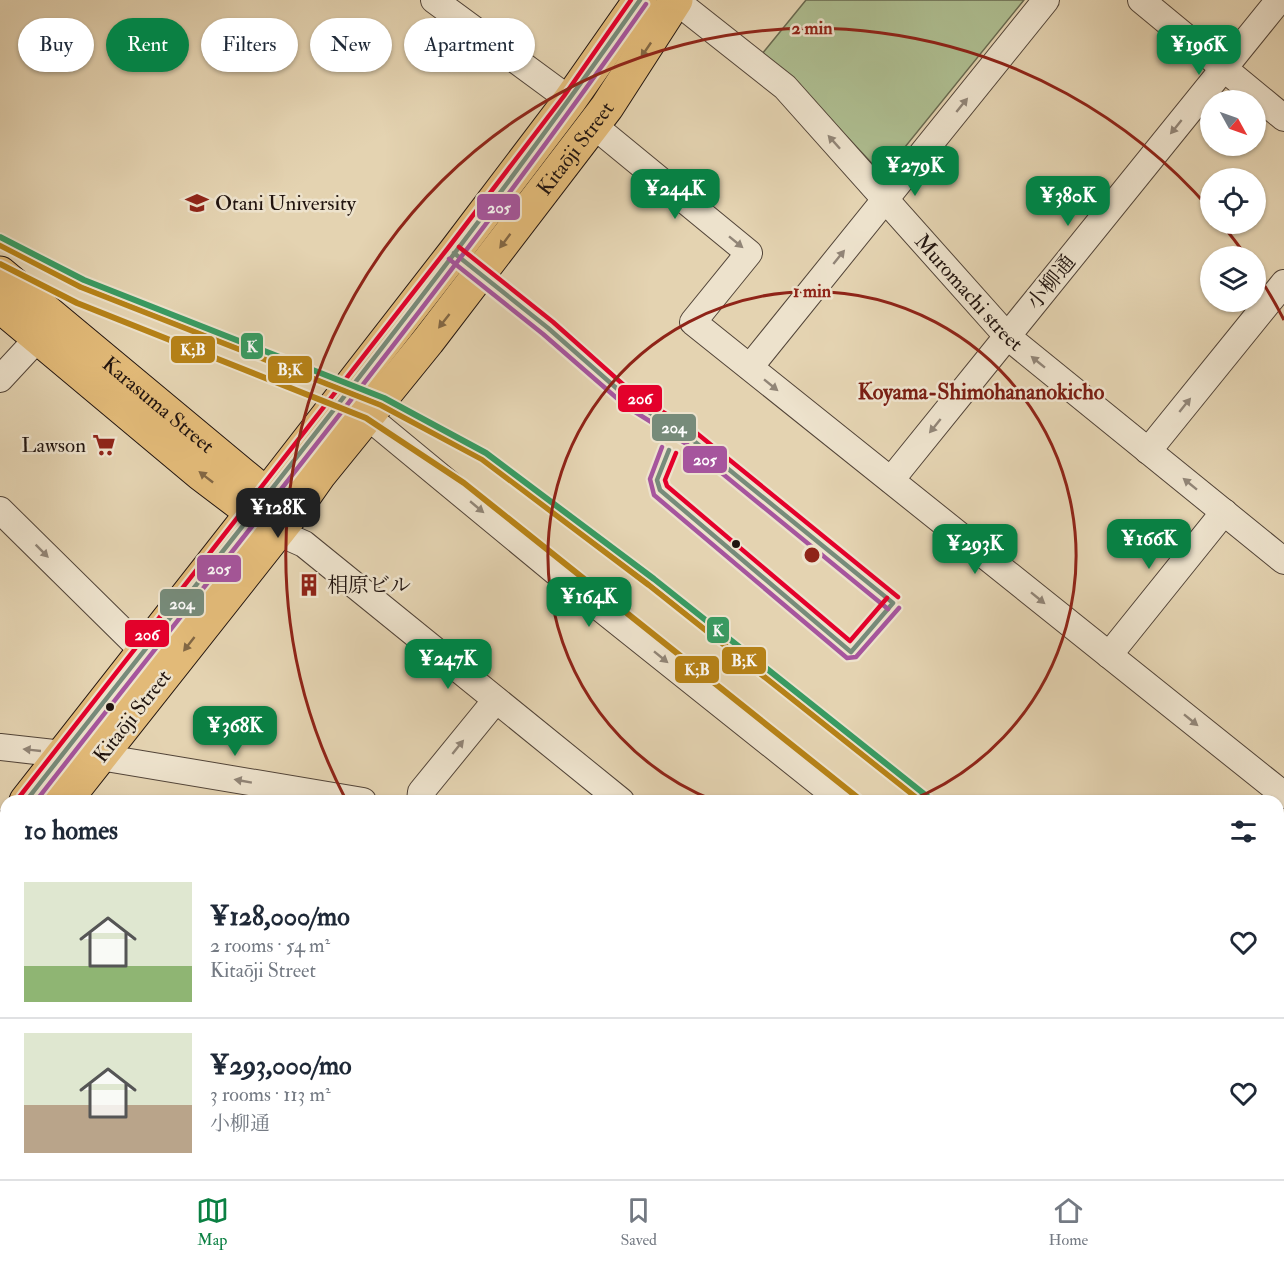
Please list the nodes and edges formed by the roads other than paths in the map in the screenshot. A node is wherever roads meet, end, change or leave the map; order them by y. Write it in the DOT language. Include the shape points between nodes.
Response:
graph roads {
  1 [pos="434,0"];
  2 [pos="640,0"];
  3 [pos="676,0"];
  4 [pos="1046,0"];
  5 [pos="1141,0"];
  6 [pos="1279,0"];
  7 [pos="1224,68"];
  8 [pos="570,100"];
  9 [pos="1284,118"];
  10 [pos="593,125"];
  11 [pos="885,200"];
  12 [pos="0,273"];
  13 [pos="1284,283"];
  14 [pos="0,306"];
  15 [pos="47,329"];
  16 [pos="1008,337"];
  17 [pos="750,367"];
  18 [pos="0,379"];
  19 [pos="368,416"];
  20 [pos="1149,451"];
  21 [pos="891,480"];
  22 [pos="0,510"];
  23 [pos="1224,512"];
  24 [pos="278,520"];
  25 [pos="1284,561"];
  26 [pos="143,651"];
  27 [pos="1109,655"];
  28 [pos="496,700"];
  29 [pos="0,747"];
  30 [pos="63,754"];
  31 [pos="100,756"];
  32 [pos="31,795"];
  33 [pos="70,795"];
  34 [pos="324,795"];
  35 [pos="421,795"];
  36 [pos="614,795"];
  37 [pos="834,795"];
  38 [pos="1284,795"];
  1 -- 8 [label="street"];
  2 -- 8 [label="main road, Kitaōji Street"];
  3 -- 10 [label="main road, Kitaōji Street, one-way"];
  11 -- 3 [label="street, Muromachi street, one-way" via="785,87"];
  11 -- 4 [label="street, one-way"];
  5 -- 7 [label="street"];
  6 -- 7 [label="street, 小柳通"];
  7 -- 9 [label="street"];
  7 -- 16 [label="street, 小柳通, one-way"];
  8 -- 24 [label="main road, Kitaōji Street"];
  10 -- 17 [label="street, one-way" via="749,253 693,322"];
  10 -- 19 [label="main road, Kitaōji Street, one-way"];
  11 -- 16 [label="street, Muromachi street"];
  17 -- 11 [label="street, one-way"];
  12 -- 15 [label="main road, Karasuma Street"];
  20 -- 13 [label="street, one-way"];
  14 -- 15 [label="main road, Karasuma Street"];
  15 -- 18 [label="street"];
  15 -- 24 [label="main road, Karasuma Street"];
  20 -- 16 [label="street, Muromachi street, one-way"];
  16 -- 21 [label="street, 小柳通, one-way"];
  17 -- 21 [label="street, one-way"];
  19 -- 24 [label="main road, Kitaōji Street"];
  19 -- 37 [label="street, one-way"];
  23 -- 20 [label="street, Muromachi street, one-way"];
  21 -- 27 [label="street, one-way"];
  22 -- 26 [label="street, one-way"];
  23 -- 25 [label="street, Muromachi street"];
  23 -- 27 [label="street"];
  24 -- 26 [label="main road, Kitaōji Street"];
  24 -- 28 [label="street, Karasuma Street"];
  24 -- 31 [label="main road, Kitaōji Street, one-way"];
  26 -- 30 [label="main road, Kitaōji Street"];
  27 -- 38 [label="street, one-way"];
  35 -- 28 [label="street, one-way"];
  28 -- 36 [label="street, Karasuma Street"];
  30 -- 29 [label="street, one-way"];
  30 -- 32 [label="main road, Kitaōji Street"];
  31 -- 33 [label="main road, Kitaōji Street"];
  34 -- 31 [label="street, one-way"];
}
